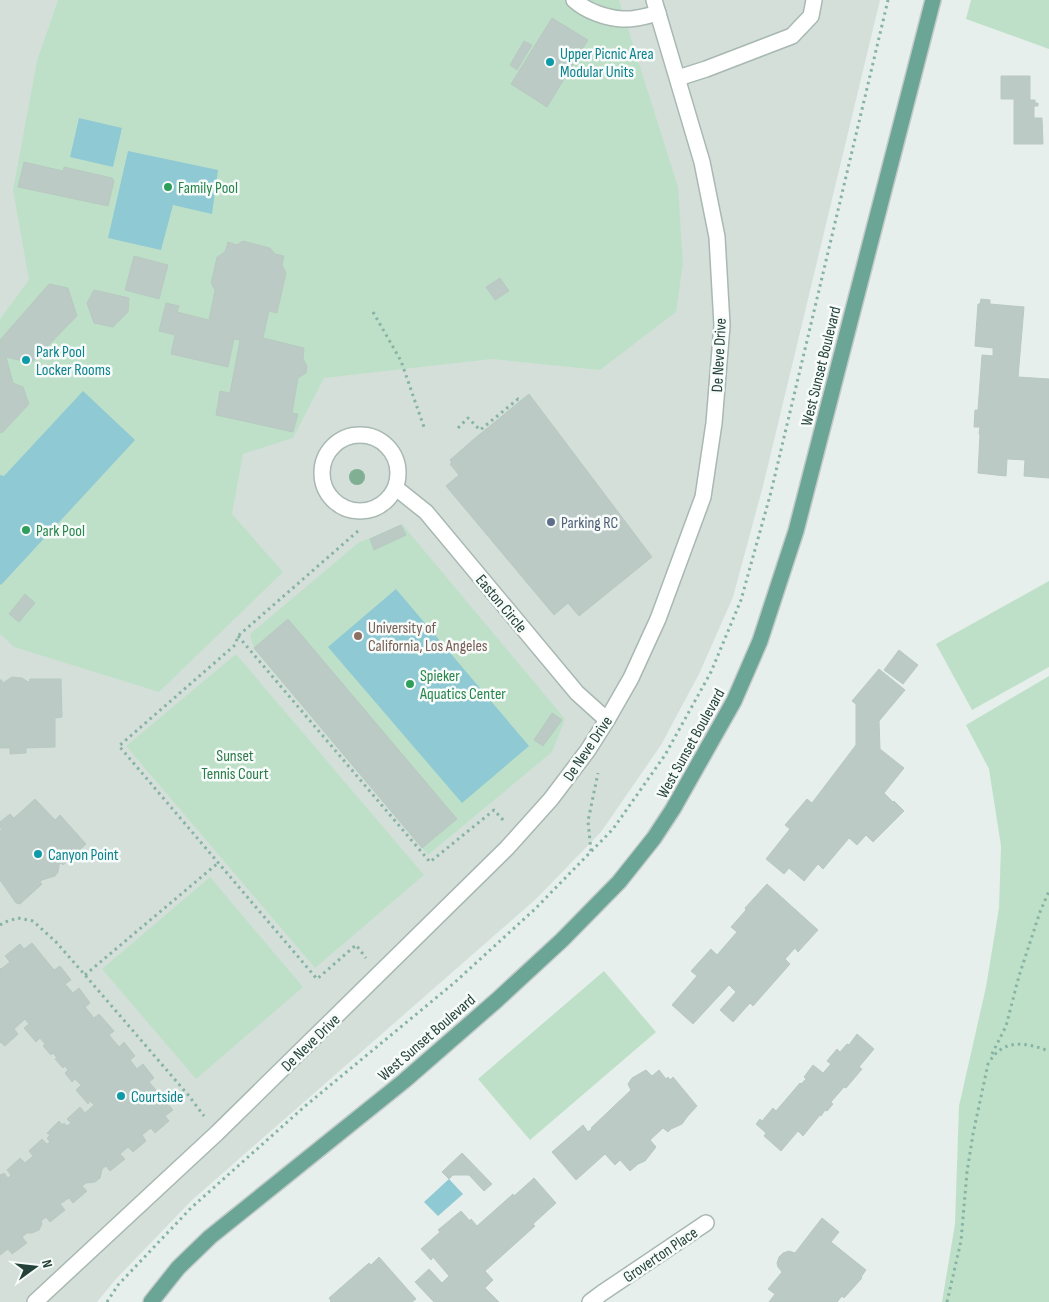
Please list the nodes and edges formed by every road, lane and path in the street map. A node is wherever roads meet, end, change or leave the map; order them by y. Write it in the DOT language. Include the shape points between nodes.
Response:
graph roads {
  1 [pos="574,0"];
  2 [pos="814,0"];
  3 [pos="888,0"];
  4 [pos="933,0"];
  5 [pos="656,6"];
  6 [pos="678,78"];
  7 [pos="373,312"];
  8 [pos="521,402"];
  9 [pos="458,428"];
  10 [pos="425,430"];
  11 [pos="396,488"];
  12 [pos="358,531"];
  13 [pos="238,636"];
  14 [pos="607,720"];
  15 [pos="593,742"];
  16 [pos="504,822"];
  17 [pos="591,851"];
  18 [pos="218,863"];
  19 [pos="1049,891"];
  20 [pos="0,925"];
  21 [pos="366,958"];
  22 [pos="85,975"];
  23 [pos="1049,1051"];
  24 [pos="988,1064"];
  25 [pos="217,1133"];
  26 [pos="706,1223"];
  27 [pos="35,1302"];
  28 [pos="107,1302"];
  29 [pos="151,1302"];
  30 [pos="590,1302"];
  31 [pos="947,1302"];
  1 -- 5 [label="street" via="600,15 622,19 638,18"];
  2 -- 6 [label="street" via="811,16 792,36"];
  3 -- 17 [label="path" via="773,482 741,600 711,672 665,755 613,829"];
  4 -- 29 [label="main road, West Sunset Boulevard" via="796,531 760,641 734,701 673,810 619,882 562,940 404,1081 210,1236 178,1268"];
  5 -- 6 [label="street, De Neve Drive"];
  6 -- 14 [label="street, De Neve Drive" via="702,162 716,237 722,326 714,423 702,496 658,619"];
  7 -- 10 [label="path" via="401,361"];
  8 -- 9 [label="path" via="518,399 480,430 468,418"];
  11 -- 11 [label="street" via="398,466 384,443 360,435 347,437 327,452 322,464 324,490 342,508 367,512 389,499"];
  11 -- 14 [label="street, Easton Circle" via="426,512 577,693"];
  12 -- 13 [label="path"];
  13 -- 16 [label="path" via="430,862 494,810"];
  13 -- 18 [label="path" via="235,645 119,746"];
  14 -- 15 [label="street, De Neve Drive"];
  15 -- 17 [label="path" via="601,758 588,821"];
  15 -- 25 [label="street, De Neve Drive" via="551,799 508,848"];
  17 -- 28 [label="path" via="535,909 454,983 304,1107 191,1208 118,1285"];
  18 -- 21 [label="path" via="317,979 356,945"];
  18 -- 22 [label="path"];
  19 -- 24 [label="path" via="1019,976 1006,1026"];
  20 -- 22 [label="path" via="18,918 33,921"];
  22 -- 25 [label="path"];
  23 -- 24 [label="path" via="1012,1044 994,1054"];
  24 -- 31 [label="path" via="967,1172 961,1241"];
  25 -- 27 [label="street, De Neve Drive"];
  26 -- 30 [label="street, Groverton Place"];
}
